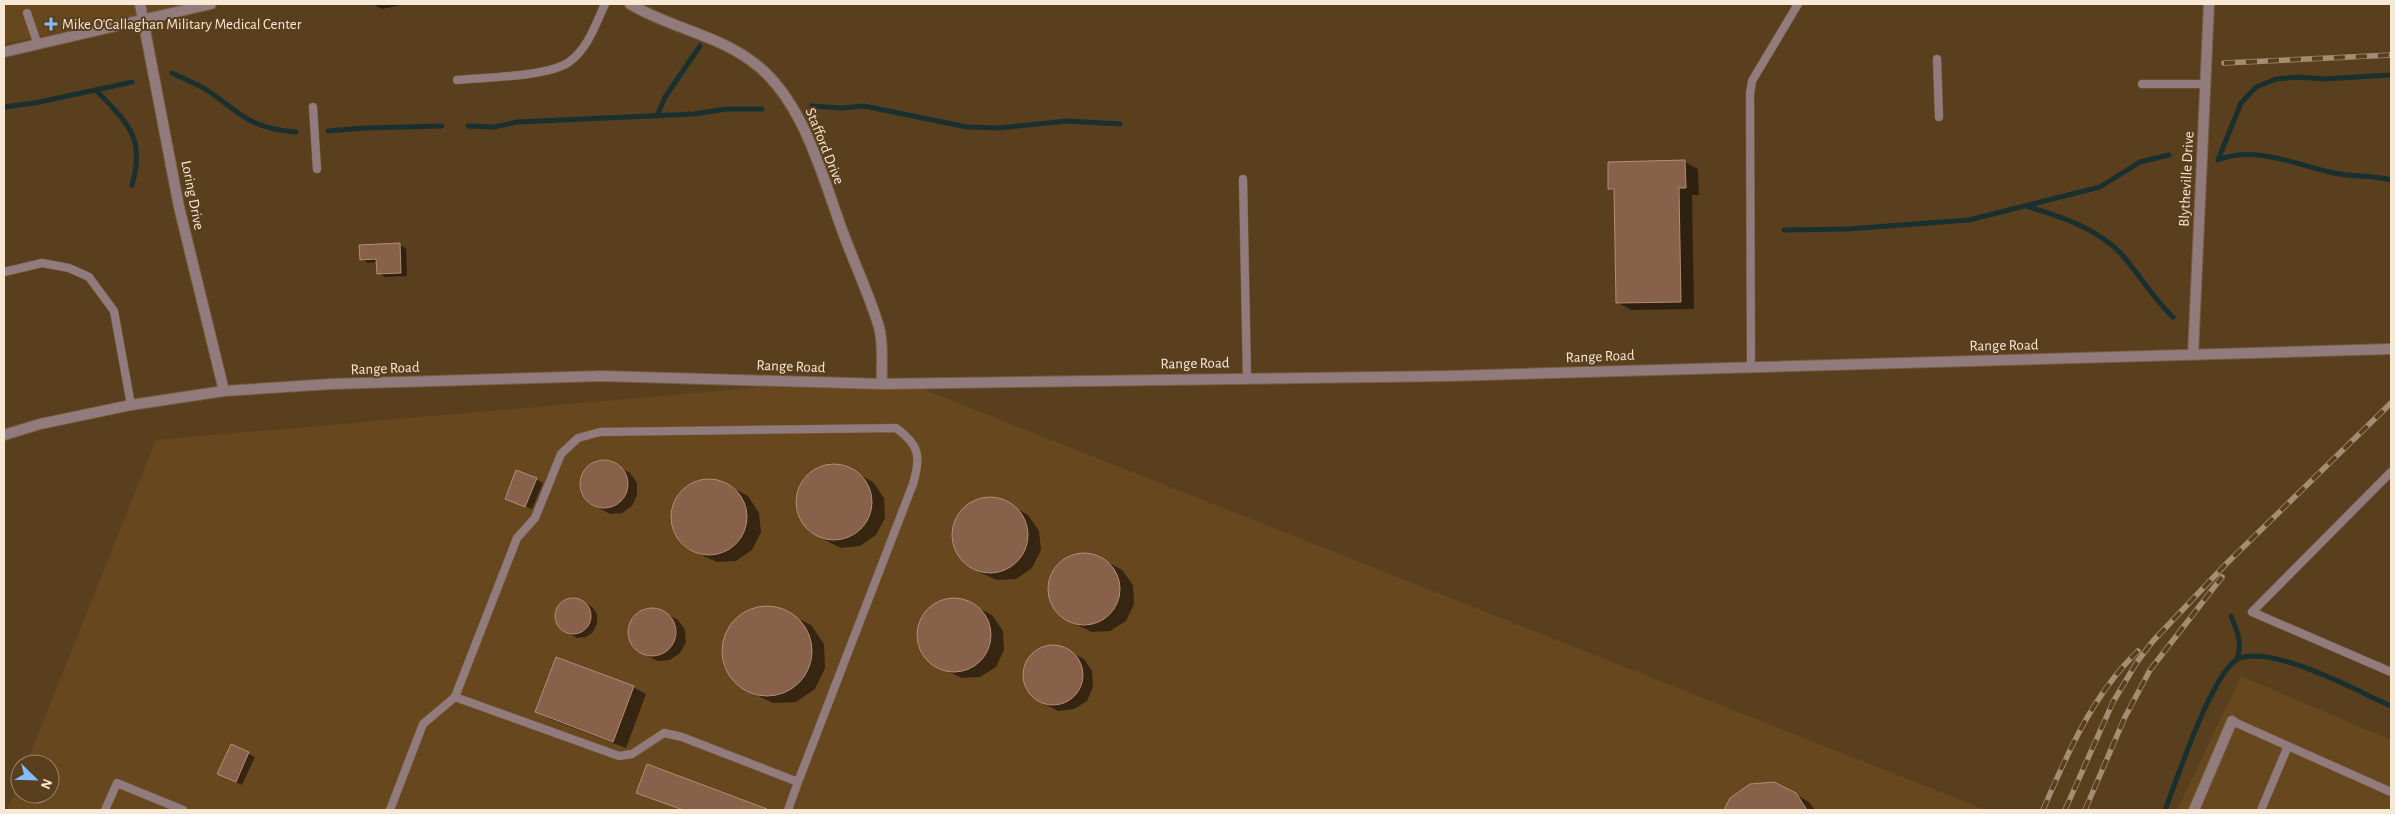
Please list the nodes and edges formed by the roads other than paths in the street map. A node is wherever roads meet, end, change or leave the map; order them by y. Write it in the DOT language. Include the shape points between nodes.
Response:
graph roads {
  1 [pos="140,4"];
  2 [pos="211,4"];
  3 [pos="605,4"];
  4 [pos="630,4"];
  5 [pos="1798,4"];
  6 [pos="2209,4"];
  7 [pos="27,13"];
  8 [pos="143,18"];
  9 [pos="38,44"];
  10 [pos="4,52"];
  11 [pos="1937,58"];
  12 [pos="457,80"];
  13 [pos="2142,84"];
  14 [pos="2206,84"];
  15 [pos="313,107"];
  16 [pos="1939,117"];
  17 [pos="317,169"];
  18 [pos="1243,179"];
  19 [pos="4,272"];
  20 [pos="2391,349"];
  21 [pos="2193,355"];
  22 [pos="1751,367"];
  23 [pos="1247,378"];
  24 [pos="882,384"];
  25 [pos="224,391"];
  26 [pos="131,406"];
  27 [pos="4,435"];
  28 [pos="2391,472"];
  29 [pos="2391,672"];
  30 [pos="455,697"];
  31 [pos="2232,721"];
  32 [pos="2288,746"];
  33 [pos="798,782"];
  34 [pos="2391,792"];
  35 [pos="105,810"];
  36 [pos="183,810"];
  37 [pos="390,810"];
  38 [pos="788,810"];
  39 [pos="2194,810"];
  40 [pos="2261,810"];
  1 -- 8 [label="street, Loring Drive"];
  2 -- 8 [label="street"];
  3 -- 12 [label="lane" via="589,39 570,62 551,71"];
  4 -- 24 [label="street, Stafford Drive" via="723,44 751,60 773,80 793,108 879,328"];
  5 -- 22 [label="lane" via="1752,81 1750,94"];
  6 -- 14 [label="street, Blytheville Drive"];
  7 -- 9 [label="lane"];
  8 -- 9 [label="street"];
  8 -- 25 [label="street, Loring Drive" via="179,208"];
  9 -- 10 [label="street"];
  11 -- 16 [label="lane"];
  13 -- 14 [label="lane"];
  14 -- 21 [label="street, Blytheville Drive"];
  15 -- 17 [label="lane"];
  18 -- 23 [label="lane"];
  19 -- 26 [label="lane" via="42,263 69,268 89,277 114,311"];
  20 -- 21 [label="street, Range Road"];
  21 -- 22 [label="street, Range Road"];
  22 -- 23 [label="street, Range Road"];
  23 -- 24 [label="street, Range Road"];
  24 -- 25 [label="street, Range Road" via="602,376 331,384"];
  25 -- 26 [label="street, Range Road"];
  26 -- 27 [label="street, Range Road" via="40,424"];
  28 -- 29 [label="lane" via="2252,612"];
  30 -- 33 [label="lane" via="619,756 632,754 664,733"];
  30 -- 33 [label="lane" via="518,538 535,518 561,454 578,438 600,432 896,428 910,438 917,452 914,484"];
  30 -- 37 [label="lane" via="423,724"];
  31 -- 32 [label="lane"];
  31 -- 39 [label="street"];
  32 -- 34 [label="lane"];
  32 -- 40 [label="lane"];
  33 -- 38 [label="lane"];
  35 -- 36 [label="lane" via="117,783"];
}
